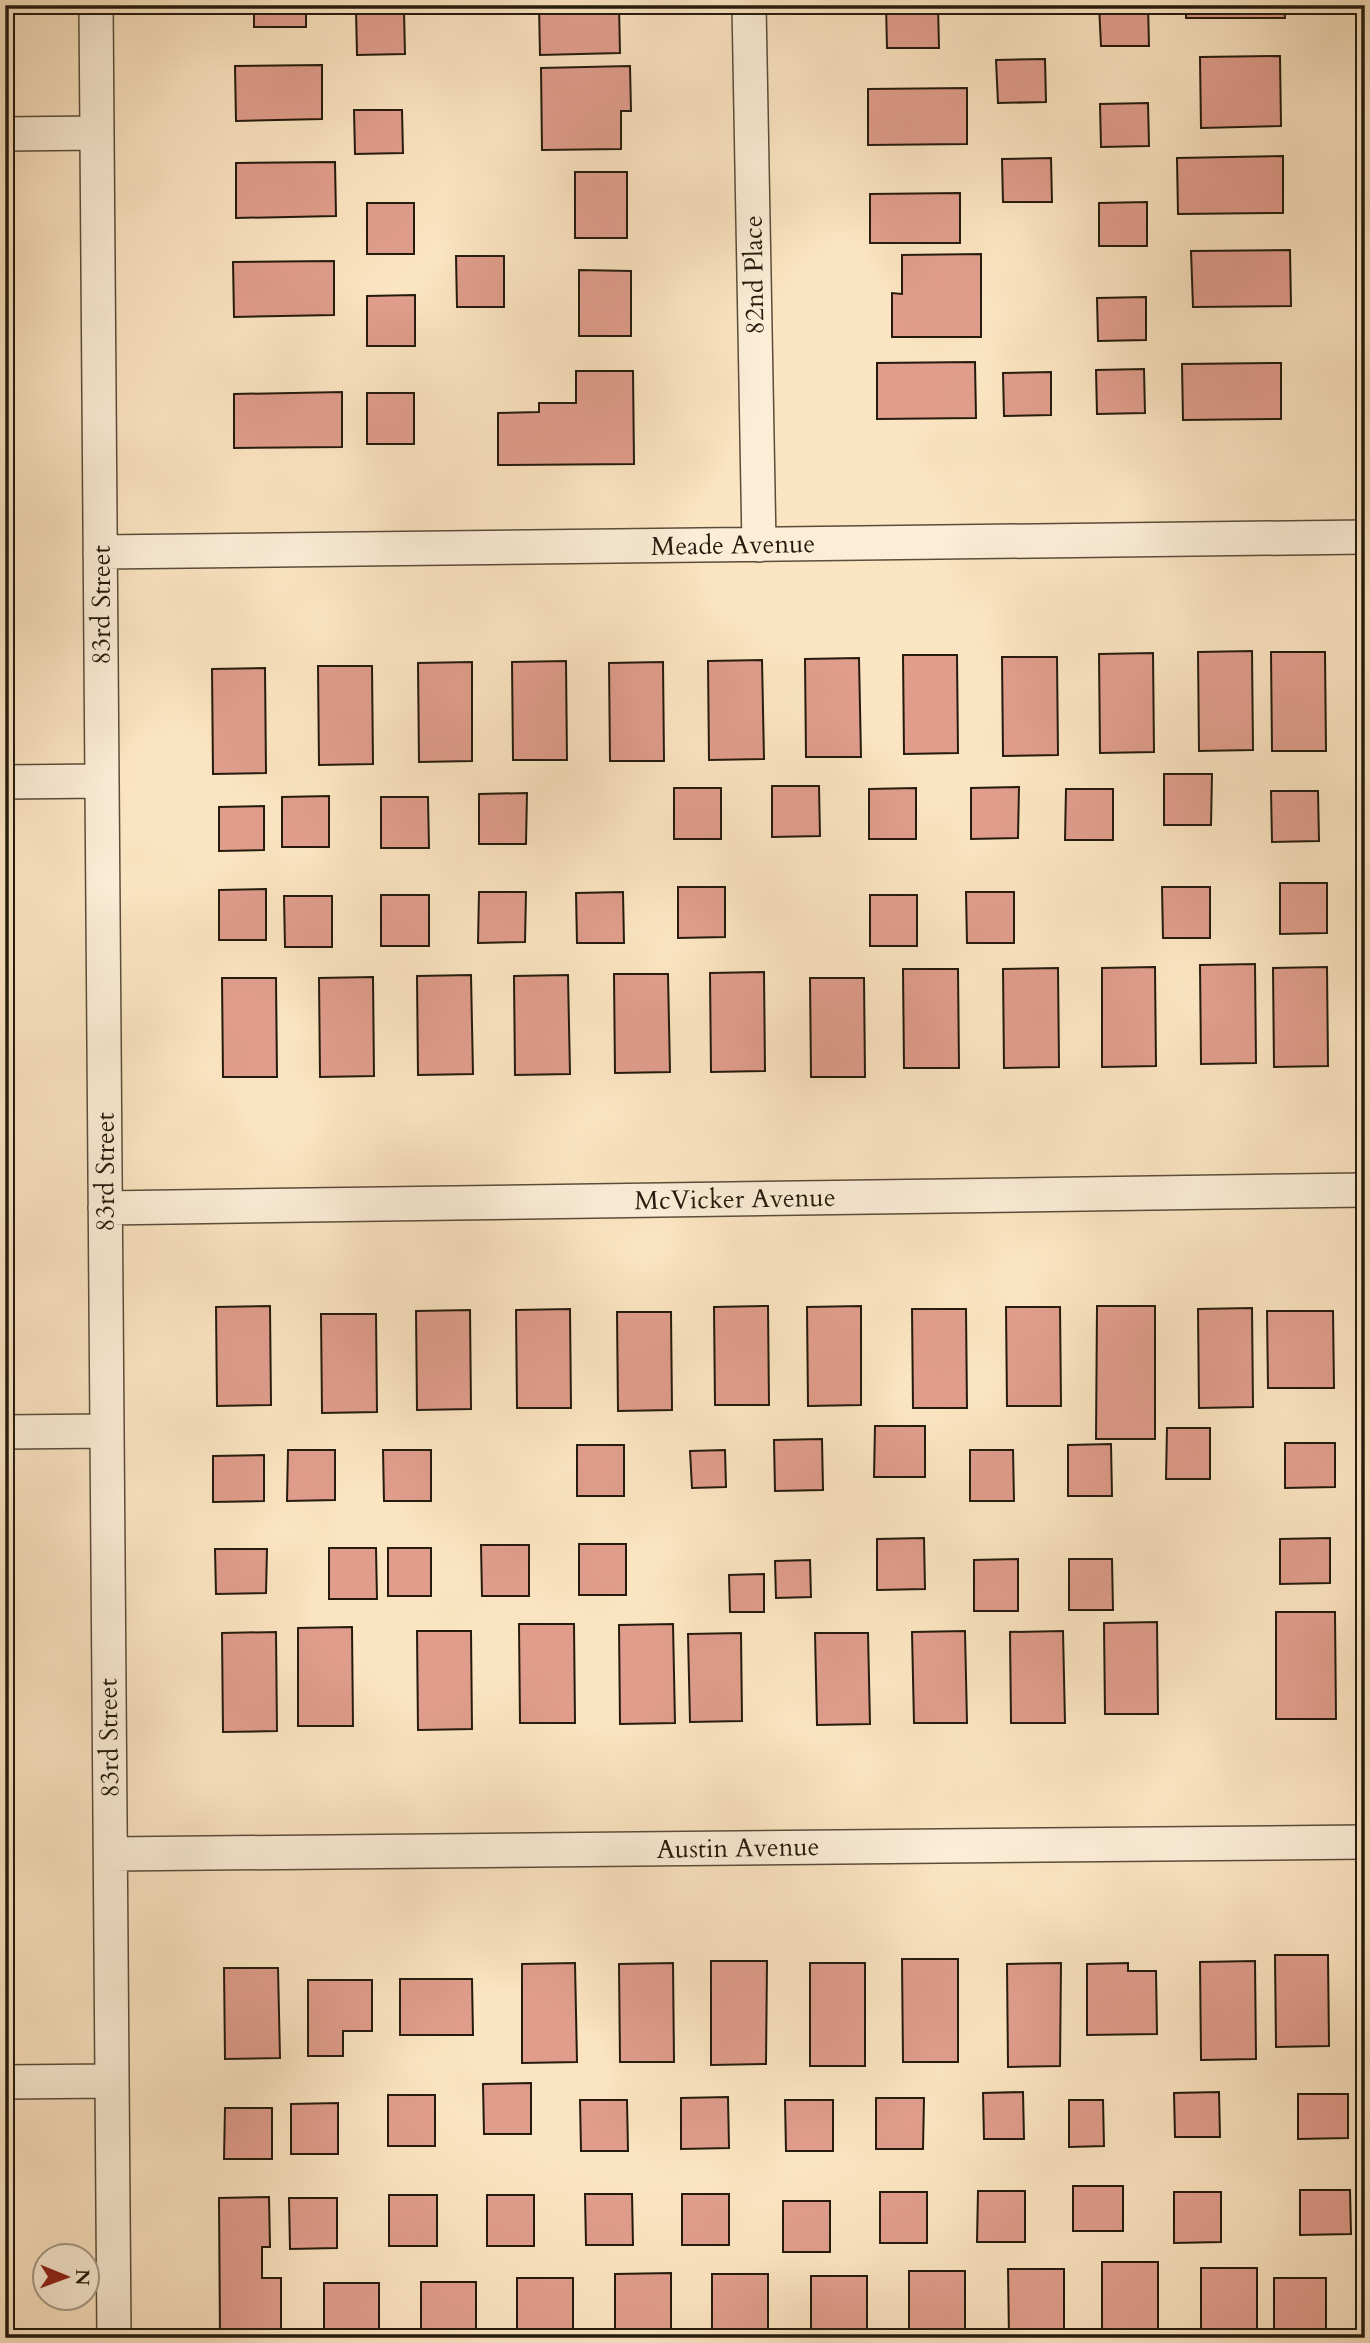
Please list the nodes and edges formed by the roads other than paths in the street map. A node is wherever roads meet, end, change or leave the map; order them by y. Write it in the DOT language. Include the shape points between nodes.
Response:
graph roads {
  1 [pos="96,5"];
  2 [pos="749,5"];
  3 [pos="97,133"];
  4 [pos="5,134"];
  5 [pos="1365,537"];
  6 [pos="759,545"];
  7 [pos="100,552"];
  8 [pos="102,781"];
  9 [pos="5,782"];
  10 [pos="1365,1190"];
  11 [pos="105,1208"];
  12 [pos="107,1431"];
  13 [pos="5,1432"];
  14 [pos="1365,1842"];
  15 [pos="111,1854"];
  16 [pos="112,2081"];
  17 [pos="5,2082"];
  18 [pos="114,2338"];
  1 -- 3 [label="street, 83rd Street"];
  2 -- 6 [label="street, 82nd Place"];
  3 -- 4 [label="street"];
  3 -- 7 [label="street, 83rd Street"];
  5 -- 6 [label="street, Meade Avenue"];
  6 -- 7 [label="street, Meade Avenue"];
  7 -- 8 [label="street, 83rd Street"];
  8 -- 9 [label="street"];
  8 -- 11 [label="street, 83rd Street"];
  10 -- 11 [label="street, McVicker Avenue"];
  11 -- 12 [label="street, 83rd Street"];
  12 -- 13 [label="street"];
  12 -- 15 [label="street, 83rd Street"];
  14 -- 15 [label="street, Austin Avenue"];
  15 -- 16 [label="street, 83rd Street"];
  16 -- 17 [label="street"];
  16 -- 18 [label="street, 83rd Street"];
}
